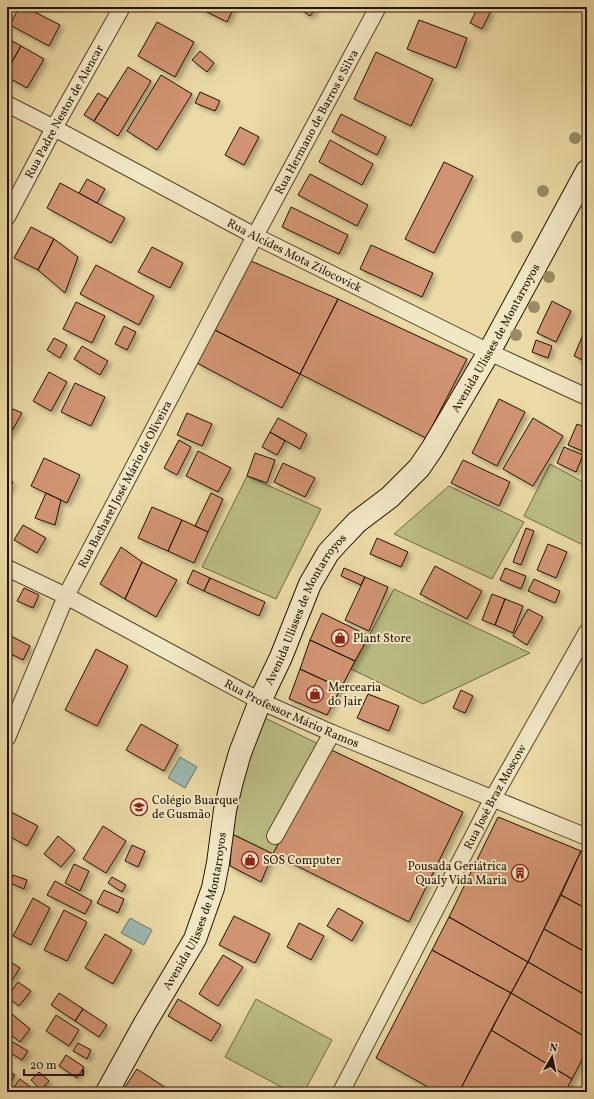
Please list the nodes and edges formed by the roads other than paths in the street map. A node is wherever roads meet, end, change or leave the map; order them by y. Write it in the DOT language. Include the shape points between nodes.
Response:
graph roads {
  1 [pos="122,7"];
  2 [pos="378,7"];
  3 [pos="7,104"];
  4 [pos="54,128"];
  5 [pos="587,171"];
  6 [pos="7,217"];
  7 [pos="255,236"];
  8 [pos="489,352"];
  9 [pos="587,398"];
  10 [pos="7,568"];
  11 [pos="66,596"];
  12 [pos="587,632"];
  13 [pos="260,701"];
  14 [pos="332,733"];
  15 [pos="7,738"];
  16 [pos="493,798"];
  17 [pos="275,836"];
  18 [pos="587,837"];
  19 [pos="107,1092"];
  20 [pos="341,1092"];
  1 -- 4 [label="street, Rua Padre Nestor de Alencar"];
  2 -- 7 [label="street, Rua Hermano de Barros e Silva"];
  3 -- 4 [label="street, Rua Alcídes Mota Zilocovick"];
  4 -- 6 [label="street, Rua Padre Nestor de Alencar"];
  4 -- 7 [label="street, Rua Alcídes Mota Zilocovick"];
  5 -- 8 [label="main road, Avenida Ulisses de Montarroyos"];
  7 -- 8 [label="street, Rua Alcídes Mota Zilocovick"];
  7 -- 11 [label="street, Rua Bacharel José Mário de Oliveira"];
  8 -- 9 [label="street, Rua Alcídes Mota Zilocovick"];
  8 -- 13 [label="main road, Avenida Ulisses de Montarroyos" via="419,468 390,497 357,522 328,553 310,584 281,657"];
  10 -- 11 [label="street, Rua Professor Mário Ramos"];
  11 -- 13 [label="street, Rua Professor Mário Ramos"];
  11 -- 15 [label="street, Rua Bacharel José Mário de Oliveira"];
  12 -- 16 [label="street, Rua José Braz Moscow"];
  13 -- 14 [label="street, Rua Professor Mário Ramos"];
  13 -- 19 [label="main road, Avenida Ulisses de Montarroyos" via="232,781 213,888 195,939"];
  14 -- 16 [label="street, Rua Professor Mário Ramos"];
  14 -- 17 [label="street"];
  16 -- 18 [label="street, Rua Professor Mário Ramos"];
  16 -- 20 [label="street, Rua José Braz Moscow"];
}
